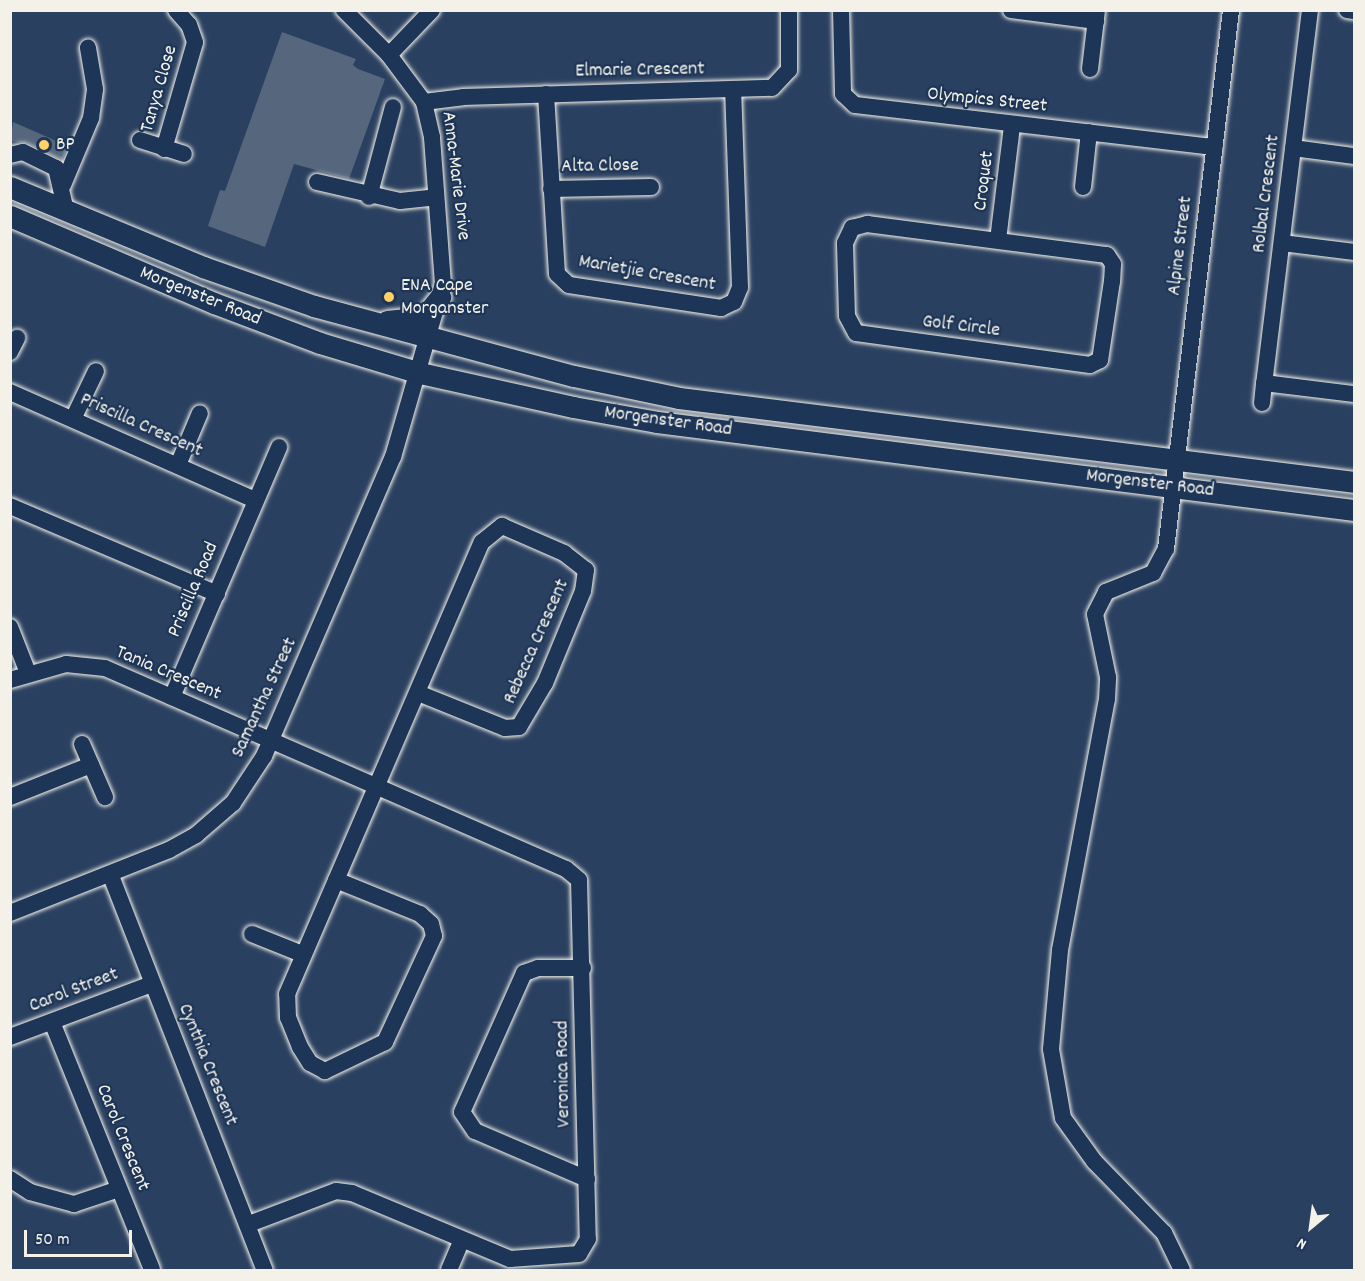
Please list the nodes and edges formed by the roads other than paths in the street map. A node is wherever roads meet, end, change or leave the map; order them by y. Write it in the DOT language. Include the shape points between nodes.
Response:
graph roads {
  1 [pos="176,10"];
  2 [pos="344,10"];
  3 [pos="432,10"];
  4 [pos="789,10"];
  5 [pos="841,10"];
  6 [pos="1011,10"];
  7 [pos="1231,10"];
  8 [pos="1310,10"];
  9 [pos="1347,10"];
  10 [pos="1354,11"];
  11 [pos="1096,16"];
  12 [pos="88,48"];
  13 [pos="389,55"];
  14 [pos="1090,69"];
  15 [pos="733,90"];
  16 [pos="546,94"];
  17 [pos="424,102"];
  18 [pos="393,107"];
  19 [pos="1012,126"];
  20 [pos="1089,132"];
  21 [pos="140,140"];
  22 [pos="1215,147"];
  23 [pos="1293,148"];
  24 [pos="164,149"];
  25 [pos="184,154"];
  26 [pos="10,155"];
  27 [pos="1354,156"];
  28 [pos="317,182"];
  29 [pos="63,185"];
  30 [pos="10,187"];
  31 [pos="651,187"];
  32 [pos="1083,187"];
  33 [pos="551,189"];
  34 [pos="369,197"];
  35 [pos="436,197"];
  36 [pos="66,211"];
  37 [pos="10,216"];
  38 [pos="998,240"];
  39 [pos="1282,243"];
  40 [pos="1354,252"];
  41 [pos="440,297"];
  42 [pos="339,314"];
  43 [pos="430,340"];
  44 [pos="96,371"];
  45 [pos="420,373"];
  46 [pos="1264,383"];
  47 [pos="10,392"];
  48 [pos="1354,394"];
  49 [pos="1262,403"];
  50 [pos="200,413"];
  51 [pos="73,419"];
  52 [pos="279,447"];
  53 [pos="1176,460"];
  54 [pos="178,465"];
  55 [pos="1354,482"];
  56 [pos="1173,488"];
  57 [pos="255,500"];
  58 [pos="10,506"];
  59 [pos="1354,510"];
  60 [pos="216,594"];
  61 [pos="10,627"];
  62 [pos="28,673"];
  63 [pos="10,680"];
  64 [pos="418,693"];
  65 [pos="172,697"];
  66 [pos="270,742"];
  67 [pos="82,744"];
  68 [pos="91,765"];
  69 [pos="376,788"];
  70 [pos="10,797"];
  71 [pos="105,797"];
  72 [pos="111,876"];
  73 [pos="336,880"];
  74 [pos="10,913"];
  75 [pos="252,934"];
  76 [pos="303,954"];
  77 [pos="583,968"];
  78 [pos="152,984"];
  79 [pos="52,1022"];
  80 [pos="10,1037"];
  81 [pos="10,1179"];
  82 [pos="587,1179"];
  83 [pos="119,1189"];
  84 [pos="249,1224"];
  85 [pos="462,1240"];
  86 [pos="152,1270"];
  87 [pos="265,1270"];
  88 [pos="449,1270"];
  89 [pos="1182,1270"];
  1 -- 24 [label="street, Tanya Close" via="189,25 195,42"];
  2 -- 13 [label="street, Anna-Marie Drive"];
  3 -- 13 [label="street"];
  4 -- 15 [label="street, Elmarie Crescent" via="786,78 772,88"];
  5 -- 19 [label="street, Olympics Street" via="842,82 851,103"];
  6 -- 11 [label="street"];
  7 -- 22 [label="street, Alpine Street"];
  8 -- 23 [label="street, Rolbal Crescent"];
  9 -- 10 [label="street"];
  11 -- 14 [label="street"];
  12 -- 29 [label="street" via="95,89 91,118"];
  13 -- 17 [label="street, Anna-Marie Drive"];
  15 -- 16 [label="street, Elmarie Crescent"];
  15 -- 33 [label="street, Marietjie Crescent" via="740,287 727,307 569,285 554,266"];
  16 -- 17 [label="street, Elmarie Crescent"];
  16 -- 33 [label="street, Marietjie Crescent"];
  17 -- 35 [label="street, Anna-Marie Drive"];
  18 -- 34 [label="street"];
  19 -- 20 [label="street, Olympics Street"];
  19 -- 38 [label="street, Croquet"];
  20 -- 22 [label="street, Olympics Street"];
  20 -- 32 [label="street"];
  21 -- 24 [label="street, Tanya Close"];
  22 -- 53 [label="street, Alpine Street"];
  23 -- 27 [label="street"];
  23 -- 39 [label="street, Rolbal Crescent"];
  24 -- 25 [label="street, Tanya Close"];
  26 -- 29 [label="street" via="23,152 47,162 59,172"];
  28 -- 34 [label="street"];
  29 -- 36 [label="street"];
  30 -- 36 [label="main road, Morgenster Road"];
  31 -- 33 [label="street, Alta Close"];
  34 -- 35 [label="street" via="400,201"];
  35 -- 41 [label="street, Anna-Marie Drive" via="444,265"];
  36 -- 42 [label="main road, Morgenster Road" via="203,267"];
  37 -- 45 [label="main road, Morgenster Road" via="214,303"];
  38 -- 38 [label="street, Golf Circle" via="856,226 845,243 851,328 864,337 1098,362 1112,281 1110,258"];
  39 -- 40 [label="street"];
  39 -- 46 [label="street, Rolbal Crescent"];
  41 -- 42 [label="main road" via="424,317 408,322"];
  41 -- 43 [label="street, Anna-Marie Drive"];
  42 -- 43 [label="main road, Morgenster Road"];
  43 -- 45 [label="street, Samantha Street"];
  43 -- 53 [label="main road, Morgenster Road" via="679,398"];
  44 -- 51 [label="street"];
  45 -- 56 [label="main road, Morgenster Road" via="657,422"];
  45 -- 66 [label="street, Samantha Street" via="393,457"];
  46 -- 48 [label="street"];
  46 -- 49 [label="street, Rolbal Crescent"];
  47 -- 51 [label="street, Priscilla Crescent"];
  50 -- 54 [label="street"];
  51 -- 54 [label="street, Priscilla Crescent"];
  52 -- 57 [label="street, Priscilla Road"];
  53 -- 55 [label="main road, Morgenster Road"];
  53 -- 56 [label="street, Alpine Street"];
  54 -- 57 [label="street, Priscilla Crescent"];
  56 -- 59 [label="main road, Morgenster Road"];
  56 -- 89 [label="street, Alpine Street" via="1164,559 1145,578 1106,592 1095,614 1107,666 1107,699 1060,951 1051,1049 1057,1102 1067,1125 1094,1161 1164,1233"];
  57 -- 60 [label="street, Priscilla Road"];
  58 -- 60 [label="street"];
  60 -- 65 [label="street, Priscilla Road"];
  61 -- 62 [label="street"];
  62 -- 63 [label="street, Tania Crescent"];
  62 -- 65 [label="street, Tania Crescent" via="66,664 92,665"];
  64 -- 64 [label="street, Rebecca Crescent" via="505,728 519,727 545,683 583,591 586,570 564,553 502,526 488,533"];
  64 -- 69 [label="street, Rebecca Crescent"];
  65 -- 66 [label="street, Tania Crescent"];
  66 -- 69 [label="street, Veronica Road"];
  66 -- 72 [label="street, Samantha Street" via="244,787 209,826"];
  67 -- 68 [label="street"];
  68 -- 70 [label="street"];
  68 -- 71 [label="street"];
  69 -- 73 [label="street, Rebecca Crescent"];
  69 -- 77 [label="street, Veronica Road" via="575,874 581,891"];
  72 -- 74 [label="street, Samantha Street"];
  72 -- 78 [label="street, Cynthia Crescent"];
  73 -- 76 [label="street, Rebecca Crescent"];
  73 -- 76 [label="street, Rebecca Crescent" via="420,914 434,930 432,943 385,1042 331,1070 320,1070 310,1063 285,1008"];
  75 -- 76 [label="street"];
  77 -- 82 [label="street, Veronica Road"];
  77 -- 82 [label="street" via="538,968 524,973 462,1112 475,1131"];
  78 -- 79 [label="street, Carol Street"];
  78 -- 84 [label="street, Cynthia Crescent"];
  79 -- 80 [label="street, Carol Street"];
  79 -- 83 [label="street, Carol Crescent"];
  81 -- 83 [label="street" via="30,1192 74,1204"];
  82 -- 85 [label="street, Veronica Road" via="588,1239 572,1258 510,1259"];
  83 -- 86 [label="street, Carol Crescent"];
  84 -- 85 [label="street, Veronica Road" via="336,1191 352,1193"];
  84 -- 87 [label="street, Cynthia Crescent"];
  85 -- 88 [label="street"];
}
